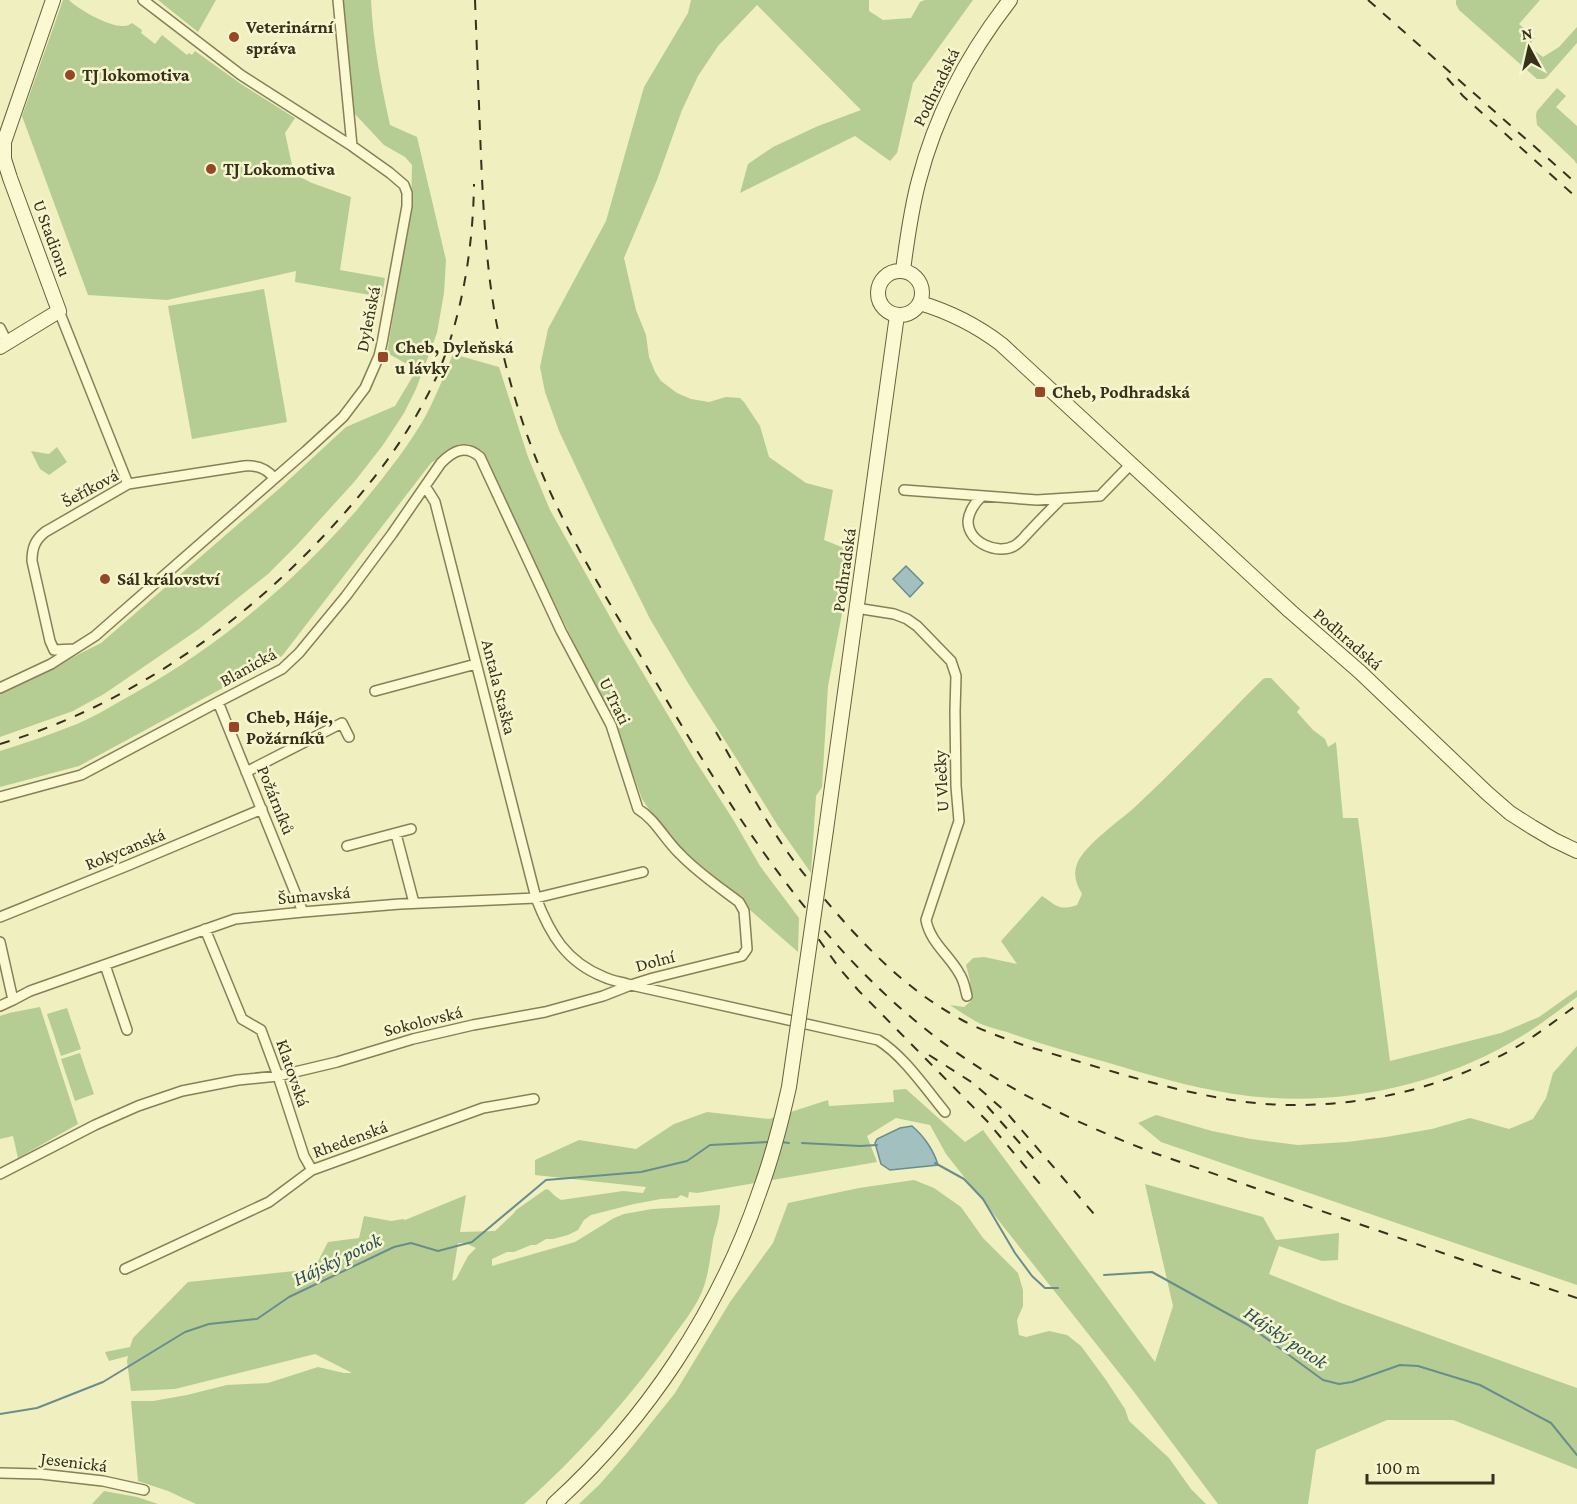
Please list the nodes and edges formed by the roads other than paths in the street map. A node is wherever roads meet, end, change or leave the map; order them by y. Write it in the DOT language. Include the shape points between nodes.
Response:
graph roads {
  1 [pos="53,0"];
  2 [pos="143,0"];
  3 [pos="338,0"];
  4 [pos="1010,0"];
  5 [pos="352,146"];
  6 [pos="2,154"];
  7 [pos="903,270"];
  8 [pos="920,303"];
  9 [pos="59,311"];
  10 [pos="897,315"];
  11 [pos="0,328"];
  12 [pos="4,344"];
  13 [pos="465,450"];
  14 [pos="1131,464"];
  15 [pos="274,478"];
  16 [pos="128,484"];
  17 [pos="425,486"];
  18 [pos="904,490"];
  19 [pos="981,497"];
  20 [pos="1061,499"];
  21 [pos="856,608"];
  22 [pos="54,650"];
  23 [pos="75,650"];
  24 [pos="51,664"];
  25 [pos="476,664"];
  26 [pos="0,688"];
  27 [pos="375,691"];
  28 [pos="218,702"];
  29 [pos="350,737"];
  30 [pos="246,772"];
  31 [pos="0,797"];
  32 [pos="262,809"];
  33 [pos="411,829"];
  34 [pos="396,834"];
  35 [pos="347,846"];
  36 [pos="1576,852"];
  37 [pos="643,872"];
  38 [pos="536,898"];
  39 [pos="414,903"];
  40 [pos="303,912"];
  41 [pos="0,917"];
  42 [pos="205,929"];
  43 [pos="0,942"];
  44 [pos="747,949"];
  45 [pos="105,965"];
  46 [pos="630,985"];
  47 [pos="967,996"];
  48 [pos="14,1000"];
  49 [pos="0,1006"];
  50 [pos="127,1030"];
  51 [pos="278,1076"];
  52 [pos="534,1099"];
  53 [pos="945,1112"];
  54 [pos="312,1170"];
  55 [pos="0,1174"];
  56 [pos="125,1269"];
  57 [pos="0,1473"];
  58 [pos="144,1490"];
  59 [pos="554,1504"];
  1 -- 6 [label="main road, U Stadionu"];
  2 -- 5 [label="street, Dyleňská" via="241,75"];
  3 -- 5 [label="street"];
  4 -- 7 [label="main road, Podhradská" via="976,46 939,120 918,180"];
  5 -- 15 [label="street, Dyleňská" via="397,177 407,193 381,350 365,388 349,410"];
  6 -- 9 [label="main road, U Stadionu"];
  7 -- 8 [label="main road" via="921,285"];
  7 -- 10 [label="main road" via="886,276 879,288 882,305"];
  8 -- 10 [label="main road" via="910,312"];
  8 -- 14 [label="main road, Podhradská" via="962,319 1001,344"];
  9 -- 12 [label="main road"];
  9 -- 16 [label="street, U Stadionu"];
  10 -- 21 [label="main road, Podhradská"];
  11 -- 12 [label="street"];
  13 -- 17 [label="street, Blanická" via="448,456"];
  13 -- 44 [label="street, U Trati" via="480,458 561,631 611,725 638,809 647,814 689,864 739,902 744,911"];
  14 -- 20 [label="street" via="1100,496"];
  14 -- 36 [label="main road, Podhradská" via="1487,793 1522,821"];
  15 -- 16 [label="street, Šeříková" via="261,467 244,466"];
  15 -- 23 [label="street, Dyleňská"];
  16 -- 22 [label="street, Šeříková" via="45,532 34,544 32,561"];
  17 -- 25 [label="street, Antala Staška" via="435,502"];
  17 -- 28 [label="street, Blanická" via="346,596 292,661"];
  18 -- 19 [label="street"];
  19 -- 20 [label="street"];
  19 -- 20 [label="street" via="971,509 969,528 979,541 995,549 1016,545"];
  21 -- 47 [label="street, U Vlečky" via="907,619 951,661 956,676 959,821 926,920 928,931 959,973"];
  21 -- 59 [label="main road, Podhradská, bridge" via="789,1087 759,1193 735,1256 687,1346 612,1446"];
  22 -- 23 [label="street"];
  22 -- 24 [label="street, Šeříková"];
  23 -- 24 [label="street, Dyleňská"];
  24 -- 26 [label="street, Dyleňská"];
  25 -- 27 [label="street"];
  25 -- 38 [label="street, Antala Staška"];
  28 -- 30 [label="street, Požárníků"];
  28 -- 31 [label="street, Blanická" via="81,775"];
  29 -- 30 [label="street" via="342,723"];
  30 -- 32 [label="street, Požárníků"];
  32 -- 40 [label="street, Požárníků"];
  32 -- 41 [label="street, Rokycanská"];
  33 -- 34 [label="street"];
  34 -- 35 [label="street"];
  34 -- 39 [label="street"];
  37 -- 38 [label="street, Šumavská"];
  38 -- 39 [label="street, Šumavská"];
  38 -- 46 [label="street, Dolní" via="551,933 571,957 603,977"];
  39 -- 40 [label="street, Šumavská"];
  40 -- 42 [label="street, Šumavská" via="235,919"];
  42 -- 45 [label="street, Šumavská"];
  42 -- 51 [label="street, Klatovská" via="242,1019 261,1029"];
  43 -- 48 [label="street"];
  44 -- 46 [label="street, Dolní" via="742,956"];
  45 -- 48 [label="street, Šumavská" via="30,990"];
  45 -- 50 [label="street"];
  46 -- 51 [label="street, Sokolovská" via="545,1012 413,1039"];
  46 -- 53 [label="street" via="878,1040 889,1047"];
  48 -- 49 [label="street, Šumavská"];
  51 -- 54 [label="street, Klatovská"];
  51 -- 55 [label="street, Sokolovská" via="238,1080 160,1098 95,1125"];
  52 -- 54 [label="street, Rhedenská" via="483,1108"];
  54 -- 56 [label="street, Rhedenská" via="269,1202"];
  57 -- 58 [label="street, Jesenická" via="93,1479"];
}
